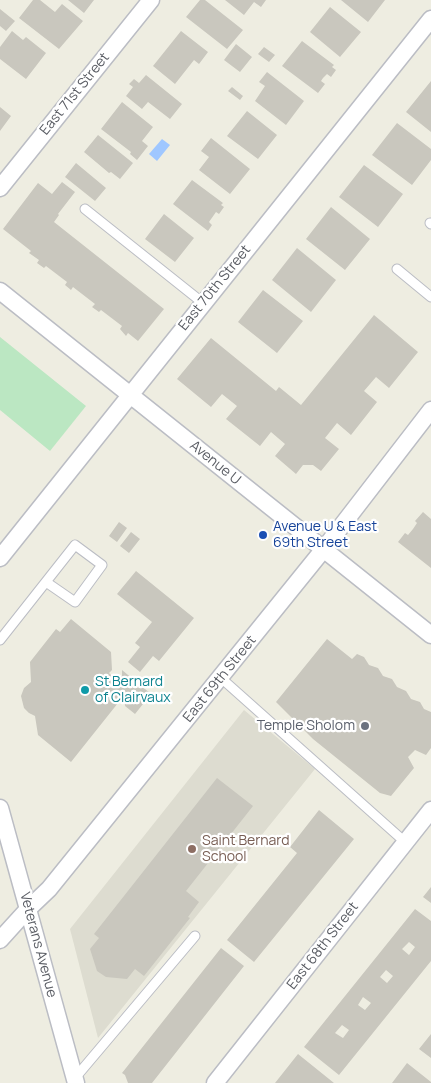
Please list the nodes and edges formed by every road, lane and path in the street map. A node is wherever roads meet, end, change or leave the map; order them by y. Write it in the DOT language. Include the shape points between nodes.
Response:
graph roads {
  1 [pos="151,0"];
  2 [pos="431,19"];
  3 [pos="0,188"];
  4 [pos="85,209"];
  5 [pos="396,269"];
  6 [pos="0,291"];
  7 [pos="431,297"];
  8 [pos="203,303"];
  9 [pos="130,394"];
  10 [pos="431,410"];
  11 [pos="323,550"];
  12 [pos="0,558"];
  13 [pos="46,582"];
  14 [pos="431,634"];
  15 [pos="0,640"];
  16 [pos="221,678"];
  17 [pos="0,808"];
  18 [pos="431,810"];
  19 [pos="405,842"];
  20 [pos="28,909"];
  21 [pos="195,936"];
  22 [pos="0,940"];
  23 [pos="76,1081"];
  24 [pos="215,1083"];
  1 -- 3 [label="street, East 71st Street"];
  2 -- 8 [label="street, East 70th Street"];
  4 -- 8 [label="lane"];
  5 -- 7 [label="lane"];
  6 -- 9 [label="street, Avenue U"];
  8 -- 9 [label="street, East 70th Street"];
  9 -- 11 [label="street, Avenue U"];
  9 -- 12 [label="street, East 70th Street"];
  10 -- 11 [label="street, East 69th Street"];
  11 -- 14 [label="street, Avenue U"];
  11 -- 16 [label="street, East 69th Street"];
  13 -- 13 [label="lane" via="74,602 102,565 75,545"];
  13 -- 15 [label="lane"];
  16 -- 19 [label="lane"];
  16 -- 20 [label="street, East 69th Street" via="49,889"];
  17 -- 20 [label="street, Veterans Avenue"];
  18 -- 19 [label="street, East 68th Street"];
  19 -- 24 [label="street, East 68th Street"];
  20 -- 22 [label="street, East 69th Street"];
  20 -- 23 [label="street, Veterans Avenue"];
  21 -- 23 [label="lane"];
}
